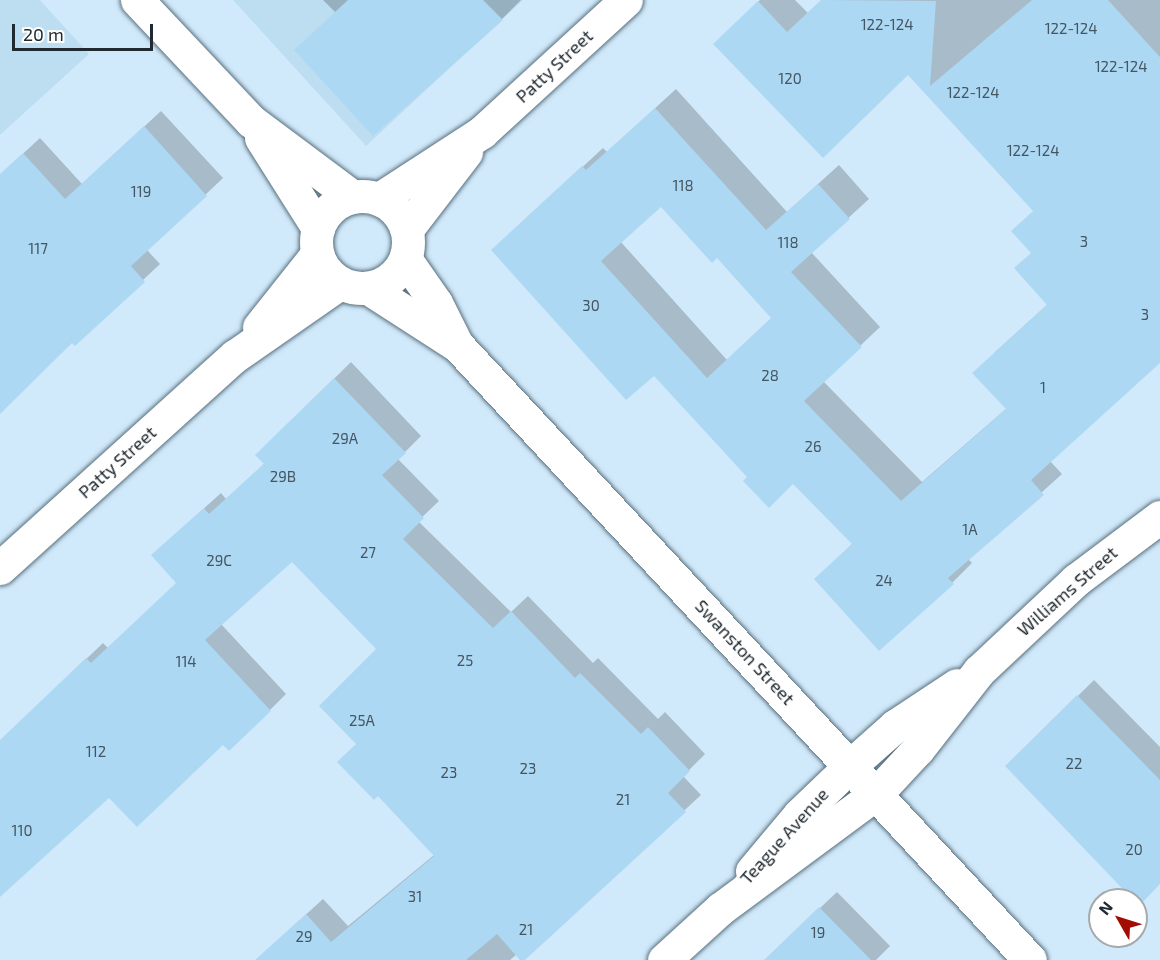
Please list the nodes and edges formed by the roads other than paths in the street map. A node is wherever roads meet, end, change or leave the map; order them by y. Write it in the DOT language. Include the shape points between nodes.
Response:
graph roads {
  1 [pos="137,0"];
  2 [pos="626,0"];
  3 [pos="251,121"];
  4 [pos="482,132"];
  5 [pos="366,198"];
  6 [pos="318,241"];
  7 [pos="406,244"];
  8 [pos="354,286"];
  9 [pos="458,346"];
  10 [pos="235,356"];
  11 [pos="1160,517"];
  12 [pos="0,568"];
  13 [pos="979,671"];
  14 [pos="851,765"];
  15 [pos="877,793"];
  16 [pos="720,909"];
  17 [pos="664,960"];
  18 [pos="1030,960"];
  1 -- 3 [label="street"];
  2 -- 4 [label="street, Patty Street"];
  3 -- 5 [label="street"];
  3 -- 6 [label="street"];
  4 -- 5 [label="street, Patty Street"];
  4 -- 7 [label="street, Patty Street"];
  5 -- 6 [label="street" via="338,203"];
  5 -- 7 [label="street" via="401,216"];
  6 -- 8 [label="street" via="330,276"];
  6 -- 10 [label="street, Patty Street"];
  7 -- 8 [label="street" via="390,279"];
  7 -- 9 [label="street, Swanston Street"];
  8 -- 9 [label="street, Swanston Street"];
  8 -- 10 [label="street, Patty Street"];
  9 -- 14 [label="street, Swanston Street"];
  10 -- 12 [label="street, Patty Street"];
  11 -- 13 [label="street, Williams Street" via="1076,580"];
  13 -- 14 [label="street, Williams Street" via="895,726"];
  13 -- 15 [label="street, Williams Street" via="918,749"];
  14 -- 15 [label="street, Swanston Street"];
  14 -- 16 [label="street, Teague Avenue" via="799,814"];
  15 -- 16 [label="street, Teague Avenue"];
  15 -- 18 [label="street, Swanston Street"];
  16 -- 17 [label="street, Teague Avenue"];
}
